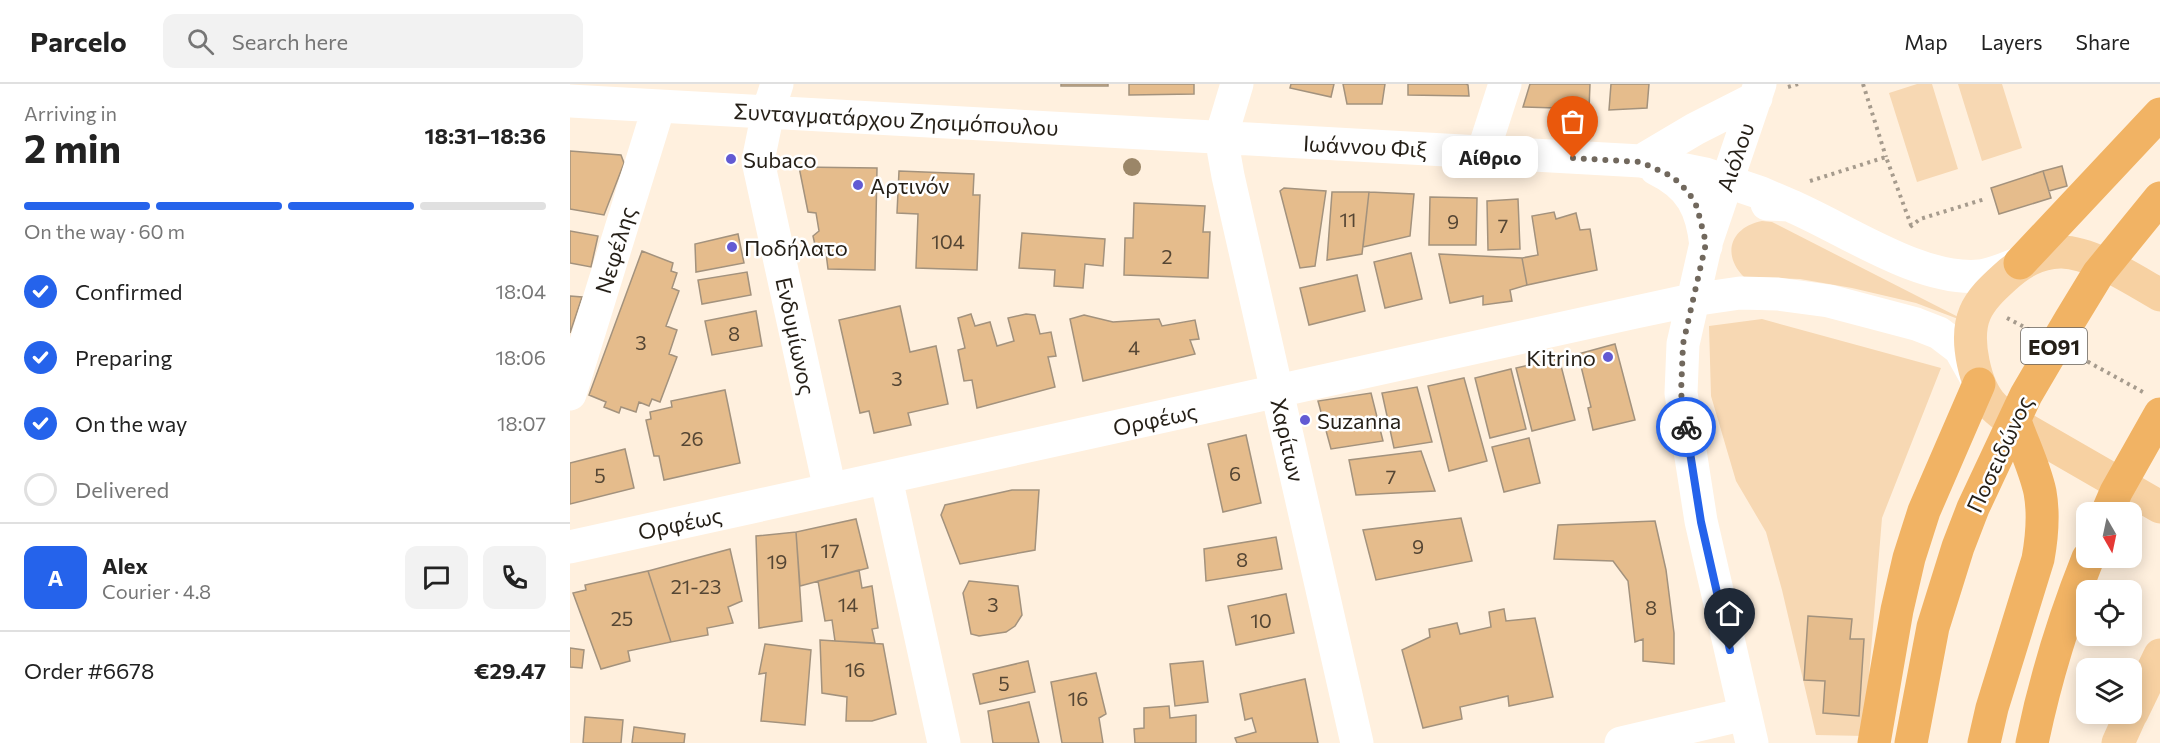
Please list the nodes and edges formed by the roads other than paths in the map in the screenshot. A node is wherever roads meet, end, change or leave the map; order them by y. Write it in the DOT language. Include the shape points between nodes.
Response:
graph roads {
  1 [pos="1506,84"];
  2 [pos="1758,91"];
  3 [pos="773,98"];
  4 [pos="570,101"];
  5 [pos="659,106"];
  6 [pos="1229,111"];
  7 [pos="2160,114"];
  8 [pos="1483,152"];
  9 [pos="1641,162"];
  10 [pos="1727,180"];
  11 [pos="1796,194"];
  12 [pos="2160,198"];
  13 [pos="1706,243"];
  14 [pos="2019,263"];
  15 [pos="1740,293"];
  16 [pos="2160,295"];
  17 [pos="1692,300"];
  18 [pos="1979,384"];
  19 [pos="1277,392"];
  20 [pos="570,394"];
  21 [pos="2160,414"];
  22 [pos="2016,424"];
  23 [pos="886,478"];
  24 [pos="830,490"];
  25 [pos="2112,502"];
  26 [pos="2160,507"];
  27 [pos="570,548"];
  28 [pos="2084,568"];
  29 [pos="2160,655"];
  30 [pos="2142,692"];
  31 [pos="2127,724"];
  32 [pos="1748,729"];
  33 [pos="945,743"];
  34 [pos="1357,743"];
  35 [pos="1621,743"];
  36 [pos="1874,743"];
  37 [pos="1911,743"];
  38 [pos="1984,743"];
  39 [pos="2032,743"];
  40 [pos="2118,743"];
  1 -- 8 [label="street"];
  2 -- 9 [label="street"];
  2 -- 10 [label="street, Αιόλου"];
  3 -- 5 [label="street, Συνταγματάρχου Ζησιμόπουλου"];
  3 -- 6 [label="street, Συνταγματάρχου Ζησιμόπουλου"];
  3 -- 24 [label="street, Ενδυμίωνος" via="758,161"];
  4 -- 5 [label="street, Συνταγματάρχου Ζησιμόπουλου"];
  5 -- 20 [label="street, Νεφέλης"];
  6 -- 8 [label="street, Ιωάννου Φιξ"];
  6 -- 19 [label="street, Χαρίτων" via="1228,176"];
  7 -- 14 [label="highway"];
  8 -- 9 [label="street, Ιωάννου Φιξ"];
  9 -- 10 [label="street, Ιωάννου Φιξ"];
  9 -- 13 [label="street" via="1673,177 1689,193 1697,207"];
  10 -- 11 [label="street, Ιωάννου Φιξ"];
  10 -- 13 [label="street, Αιόλου"];
  11 -- 13 [label="street" via="1726,218 1715,226"];
  11 -- 14 [label="street, Ιωάννου Φιξ" via="1920,268 1980,276"];
  12 -- 37 [label="highway, Ποσειδώνος / ΕΟ91" via="2098,274 2070,320 2026,395 1973,508 1933,627"];
  13 -- 15 [label="street" via="1714,274"];
  13 -- 17 [label="street, Αιόλου"];
  14 -- 16 [label="main road" via="2047,254 2075,253 2109,266"];
  14 -- 18 [label="main road" via="1980,303 1974,316 1971,341"];
  15 -- 17 [label="street, Ορφέως"];
  15 -- 18 [label="street, Ορφέως" via="1829,300 1930,328 1959,349"];
  17 -- 19 [label="street, Ορφέως"];
  17 -- 32 [label="street, Αιόλου" via="1683,344 1681,393 1701,522"];
  18 -- 22 [label="main road" via="1995,408"];
  18 -- 36 [label="highway" via="1923,511 1909,558"];
  19 -- 23 [label="street, Ορφέως"];
  19 -- 34 [label="street, Χαρίτων"];
  21 -- 25 [label="highway"];
  22 -- 26 [label="main road"];
  22 -- 38 [label="highway" via="2040,491 2042,537"];
  23 -- 24 [label="street, Ορφέως"];
  23 -- 33 [label="street"];
  24 -- 27 [label="street, Ορφέως"];
  28 -- 39 [label="highway" via="2057,644"];
  29 -- 30 [label="main road"];
  31 -- 40 [label="main road"];
  32 -- 35 [label="street"];
}
